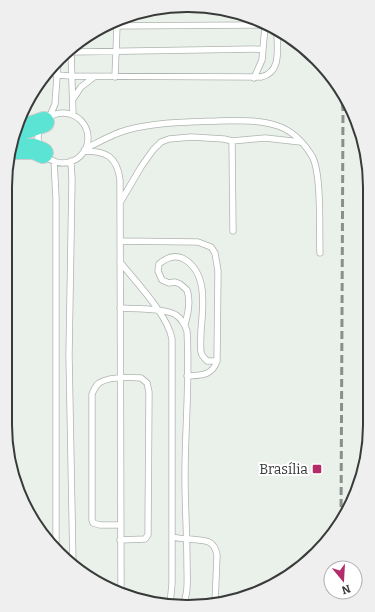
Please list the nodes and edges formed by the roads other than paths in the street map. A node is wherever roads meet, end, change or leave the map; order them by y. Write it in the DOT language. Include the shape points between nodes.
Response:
graph roads {
  1 [pos="117,26"];
  2 [pos="118,26"];
  3 [pos="257,26"];
  4 [pos="264,29"];
  5 [pos="277,37"];
  6 [pos="263,49"];
  7 [pos="76,52"];
  8 [pos="116,52"];
  9 [pos="72,56"];
  10 [pos="57,70"];
  11 [pos="57,75"];
  12 [pos="71,76"];
  13 [pos="95,76"];
  14 [pos="115,77"];
  15 [pos="254,78"];
  16 [pos="72,99"];
  17 [pos="73,115"];
  18 [pos="46,120"];
  19 [pos="22,129"];
  20 [pos="232,141"];
  21 [pos="302,142"];
  22 [pos="16,149"];
  23 [pos="85,150"];
  24 [pos="49,157"];
  25 [pos="71,161"];
  26 [pos="120,201"];
  27 [pos="233,231"];
  28 [pos="120,240"];
  29 [pos="320,253"];
  30 [pos="120,262"];
  31 [pos="120,308"];
  32 [pos="158,310"];
  33 [pos="185,324"];
  34 [pos="217,361"];
  35 [pos="188,376"];
  36 [pos="120,378"];
  37 [pos="120,525"];
  38 [pos="172,538"];
  39 [pos="187,539"];
  40 [pos="56,540"];
  41 [pos="120,540"];
  42 [pos="73,557"];
  43 [pos="121,587"];
  44 [pos="215,598"];
  45 [pos="170,599"];
  46 [pos="184,600"];
  1 -- 8 [label="lane"];
  2 -- 3 [label="lane"];
  4 -- 6 [label="lane"];
  5 -- 15 [label="lane" via="277,61 274,70 266,76"];
  6 -- 8 [label="lane"];
  6 -- 15 [label="lane" via="262,60"];
  7 -- 8 [label="lane"];
  8 -- 14 [label="lane"];
  9 -- 12 [label="lane"];
  10 -- 11 [label="lane"];
  11 -- 12 [label="lane"];
  11 -- 18 [label="lane" via="54,104"];
  12 -- 13 [label="lane"];
  12 -- 16 [label="lane"];
  13 -- 14 [label="lane"];
  13 -- 16 [label="lane" via="81,87"];
  14 -- 15 [label="lane"];
  16 -- 17 [label="lane"];
  17 -- 18 [label="lane" via="57,114"];
  17 -- 23 [label="lane" via="86,130 88,136"];
  18 -- 19 [label="highway"];
  18 -- 24 [label="lane" via="38,134 40,148"];
  20 -- 21 [label="lane" via="265,138"];
  20 -- 26 [label="lane" via="179,137 161,142 141,166"];
  20 -- 27 [label="lane"];
  21 -- 23 [label="lane" via="279,126 265,123 200,121 140,127 109,137"];
  21 -- 29 [label="lane" via="313,158 318,182"];
  22 -- 24 [label="highway" via="34,149"];
  23 -- 25 [label="lane"];
  23 -- 26 [label="lane" via="104,153 116,164 119,170"];
  24 -- 25 [label="lane" via="61,163"];
  24 -- 40 [label="lane" via="56,198"];
  25 -- 42 [label="lane" via="69,355"];
  26 -- 28 [label="lane"];
  28 -- 30 [label="lane"];
  28 -- 34 [label="lane" via="198,242 211,247 215,253 218,271"];
  30 -- 31 [label="lane"];
  30 -- 32 [label="lane"];
  31 -- 32 [label="lane"];
  31 -- 36 [label="lane"];
  32 -- 33 [label="lane" via="176,314"];
  32 -- 38 [label="lane" via="169,328 172,339"];
  33 -- 34 [label="lane" via="189,305 187,290 180,284 164,282 158,271 159,264 172,257 187,261 197,273 202,292 201,352 207,361"];
  33 -- 35 [label="lane"];
  34 -- 35 [label="lane" via="215,368 210,372"];
  35 -- 39 [label="lane" via="185,476"];
  36 -- 37 [label="lane"];
  36 -- 37 [label="lane" via="99,383 92,394 93,523"];
  36 -- 41 [label="lane" via="141,378 147,383 149,392 148,535 142,540"];
  37 -- 41 [label="lane"];
  38 -- 39 [label="lane"];
  38 -- 45 [label="lane"];
  39 -- 44 [label="lane" via="206,540 216,548"];
  39 -- 46 [label="lane" via="187,588"];
  41 -- 43 [label="lane"];
}
